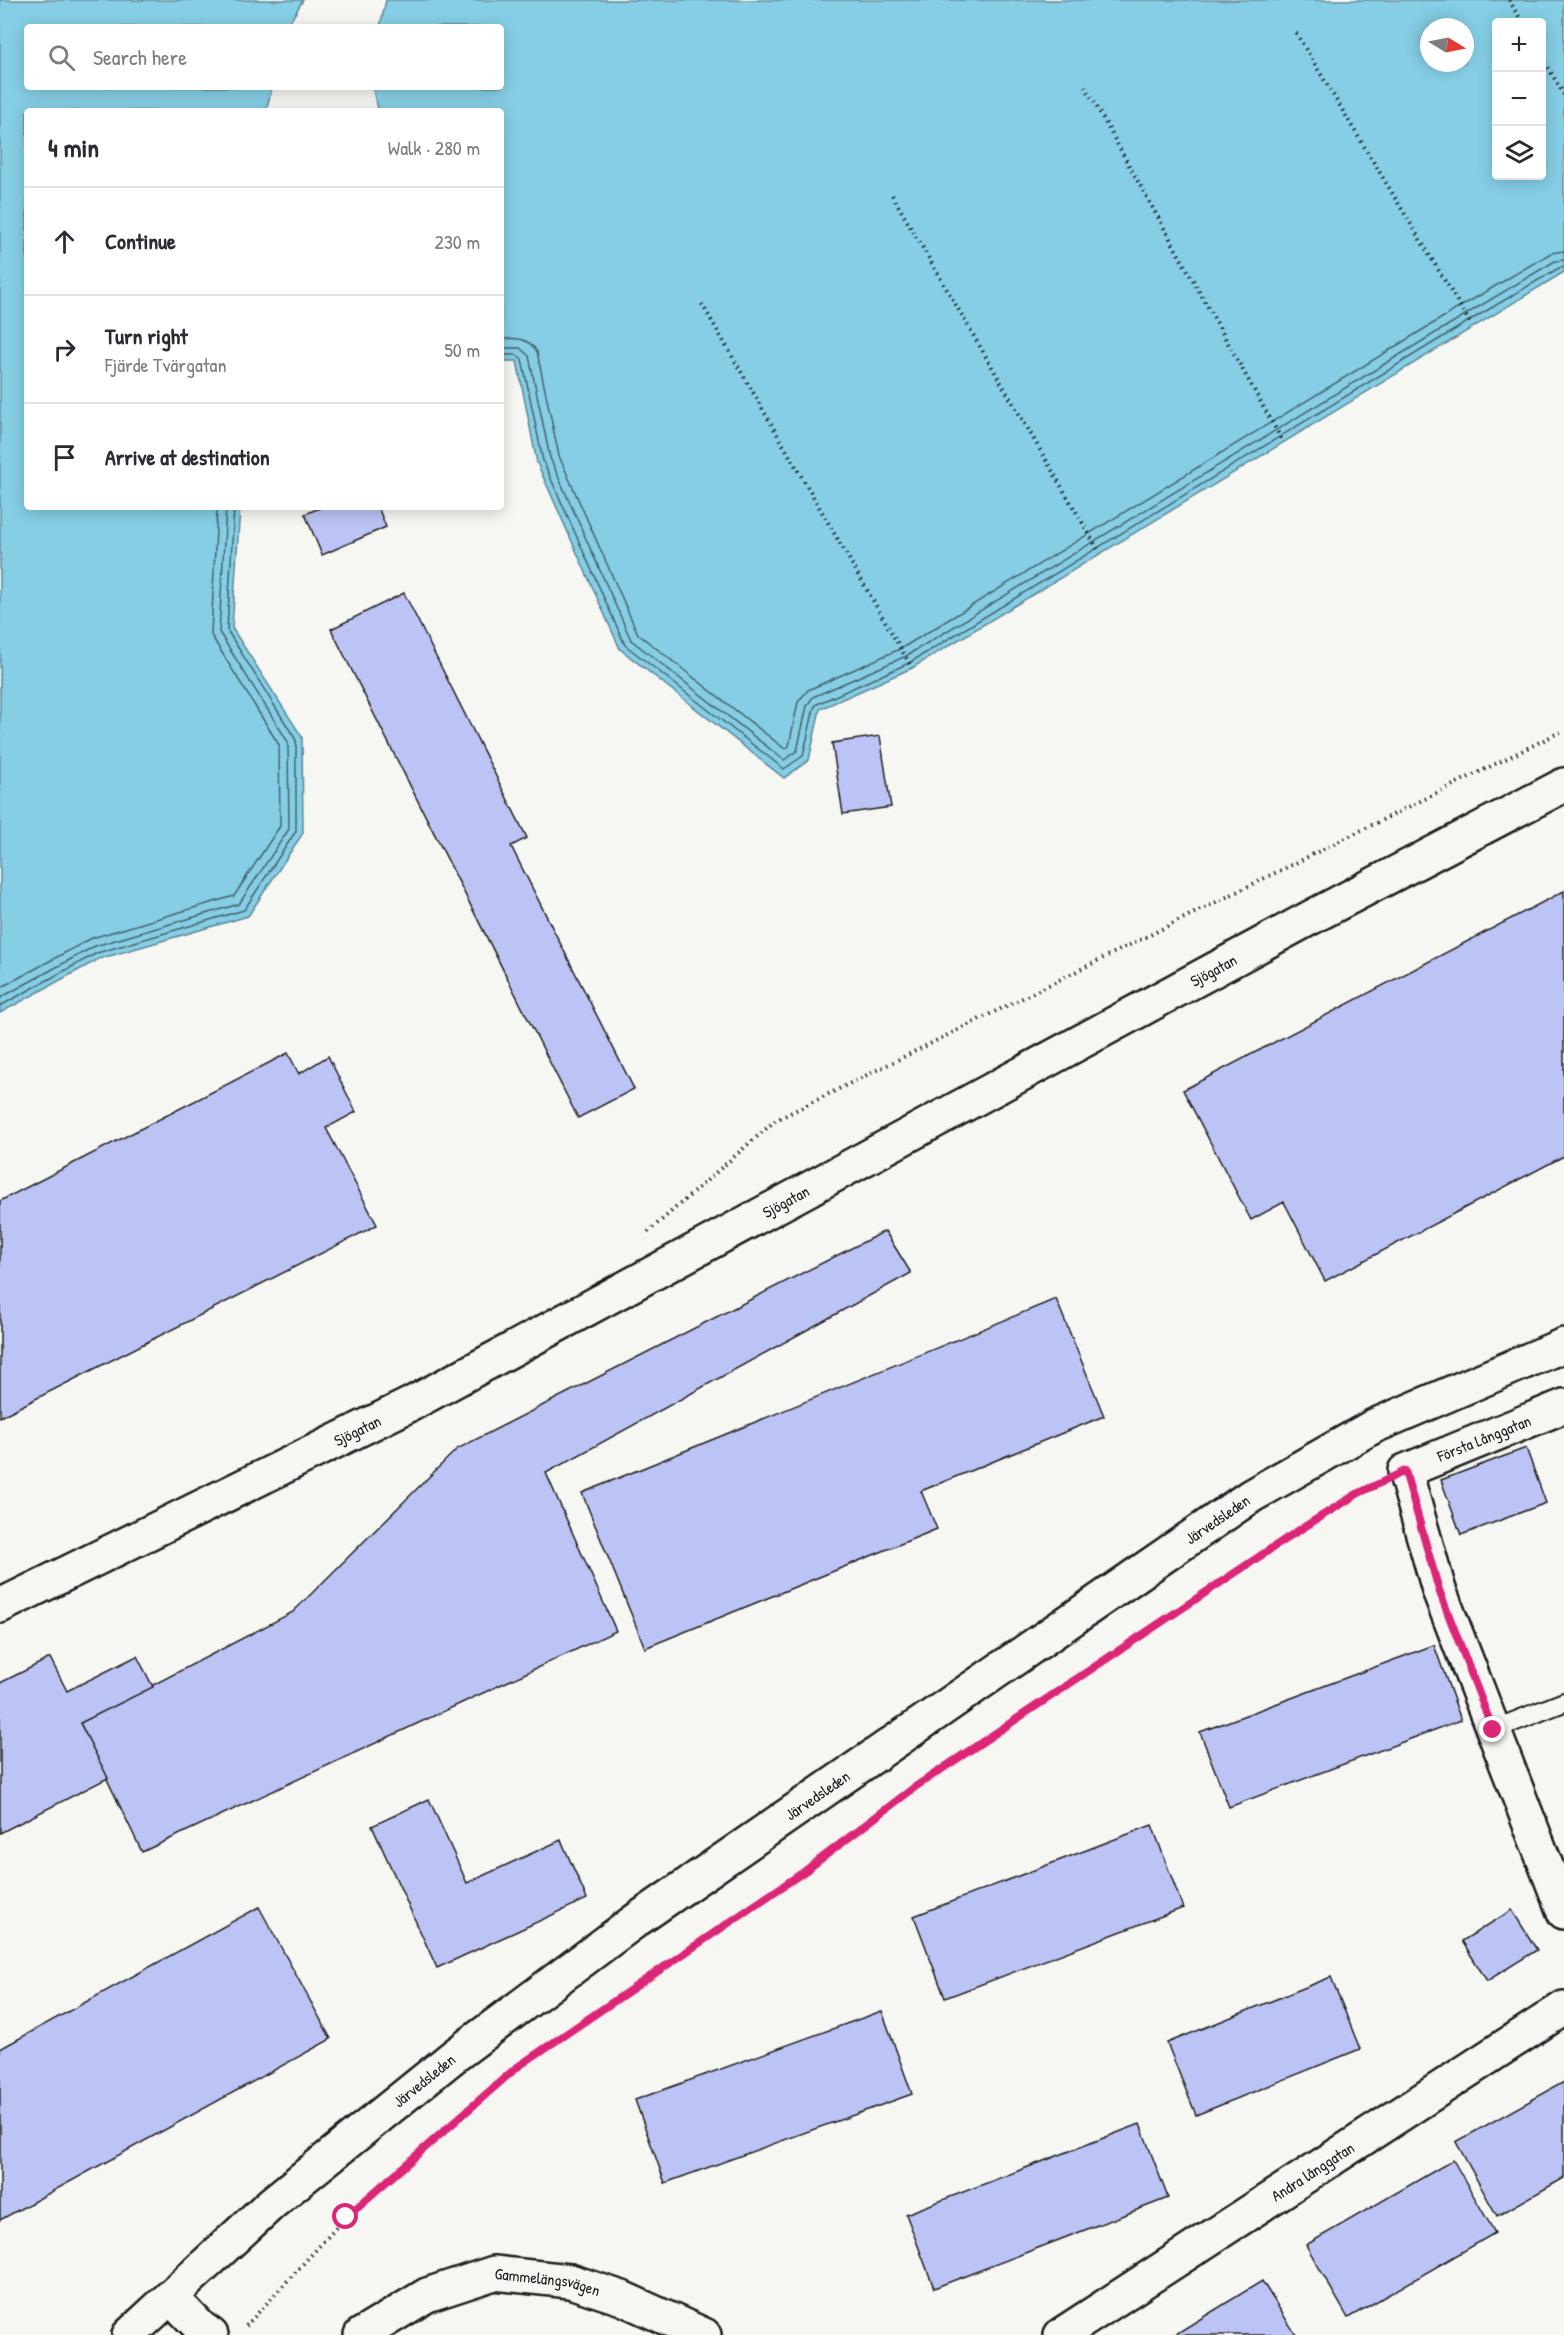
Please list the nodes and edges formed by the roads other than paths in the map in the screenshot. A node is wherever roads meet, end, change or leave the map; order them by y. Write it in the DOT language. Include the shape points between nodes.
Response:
graph roads {
  1 [pos="1564,785"];
  2 [pos="1564,1345"];
  3 [pos="1564,1406"];
  4 [pos="0,1606"];
  5 [pos="1564,1702"];
  6 [pos="1493,1730"];
  7 [pos="1564,1912"];
  8 [pos="1564,2008"];
  9 [pos="171,2297"];
  10 [pos="129,2335"];
  11 [pos="211,2335"];
  12 [pos="361,2335"];
  13 [pos="704,2335"];
  14 [pos="1061,2335"];
  1 -- 4 [label="street, Sjögatan" via="1308,919 411,1404"];
  2 -- 9 [label="street, Järvedsleden" via="1374,1425 1232,1509 634,1921 454,2056 272,2203"];
  3 -- 6 [label="street, Första Långgatan" via="1405,1471 1439,1590"];
  5 -- 6 [label="lane"];
  6 -- 7 [label="street"];
  8 -- 14 [label="street, Andra långgatan"];
  9 -- 10 [label="street, Järvedsleden"];
  9 -- 11 [label="street"];
  12 -- 13 [label="street, Gammelängsvägen" via="426,2295 494,2273 570,2281 622,2298"];
}
